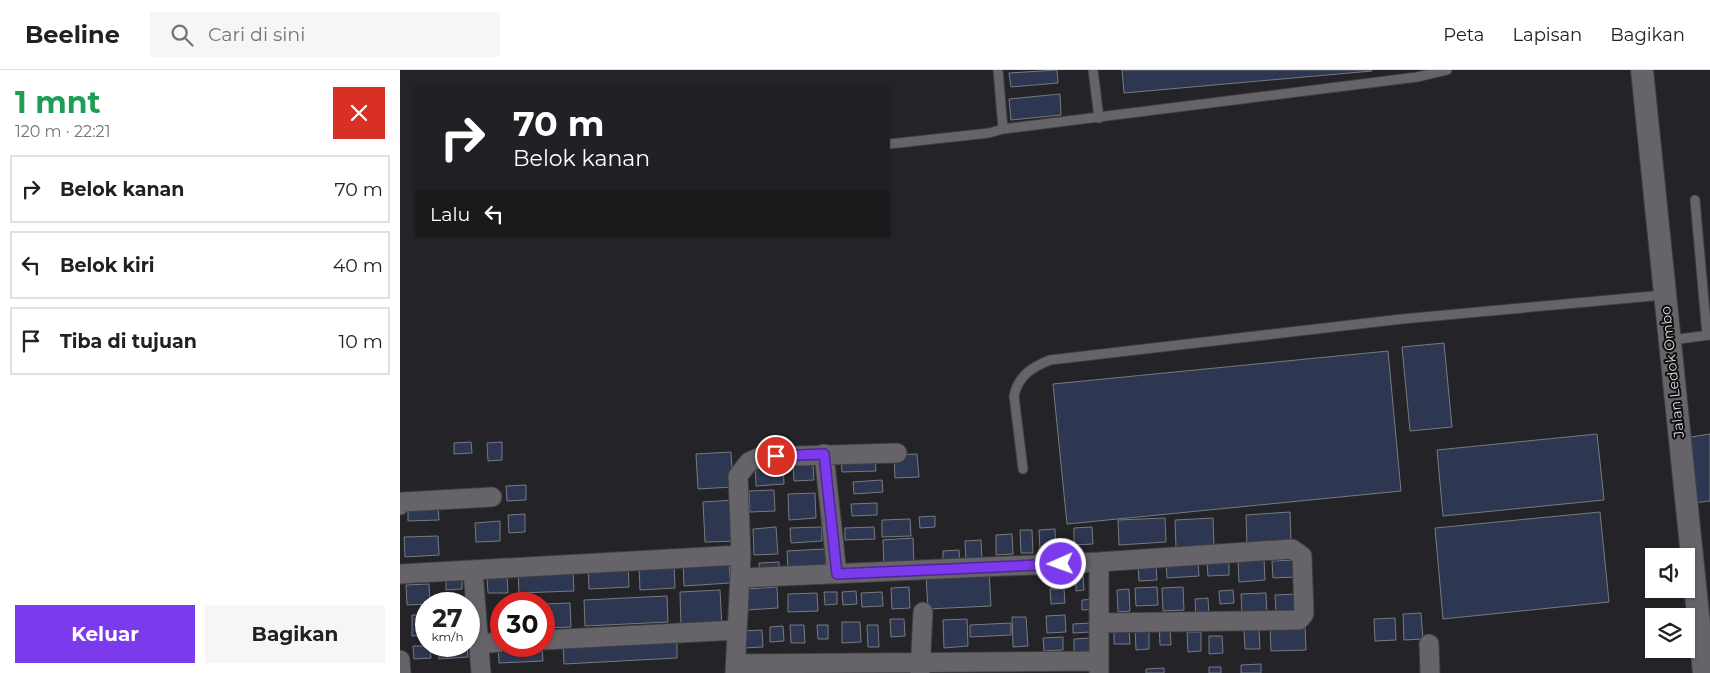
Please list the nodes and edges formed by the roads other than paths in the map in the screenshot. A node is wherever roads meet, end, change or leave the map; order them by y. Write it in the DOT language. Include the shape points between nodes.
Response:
graph roads {
  1 [pos="998,70"];
  2 [pos="1092,70"];
  3 [pos="1447,70"];
  4 [pos="1642,70"];
  5 [pos="1416,74"];
  6 [pos="1099,118"];
  7 [pos="1003,130"];
  8 [pos="890,144"];
  9 [pos="1695,200"];
  10 [pos="1664,295"];
  11 [pos="1708,335"];
  12 [pos="1668,340"];
  13 [pos="897,453"];
  14 [pos="824,454"];
  15 [pos="1023,469"];
  16 [pos="492,498"];
  17 [pos="400,505"];
  18 [pos="741,555"];
  19 [pos="1099,562"];
  20 [pos="472,571"];
  21 [pos="400,574"];
  22 [pos="837,574"];
  23 [pos="740,578"];
  24 [pos="474,592"];
  25 [pos="923,612"];
  26 [pos="1099,623"];
  27 [pos="737,630"];
  28 [pos="555,639"];
  29 [pos="1429,644"];
  30 [pos="480,657"];
  31 [pos="400,660"];
  32 [pos="1099,667"];
  33 [pos="920,668"];
  34 [pos="736,669"];
  35 [pos="401,673"];
  36 [pos="481,673"];
  37 [pos="1430,673"];
  38 [pos="1704,673"];
  1 -- 7 [label="lane"];
  2 -- 6 [label="lane"];
  3 -- 5 [label="lane"];
  4 -- 10 [label="street, Jalan Ledok Ombo"];
  5 -- 6 [label="lane"];
  6 -- 7 [label="lane"];
  7 -- 8 [label="lane"];
  9 -- 11 [label="lane"];
  10 -- 12 [label="street, Jalan Ledok Ombo"];
  10 -- 15 [label="lane" via="1402,319 1050,360 1027,372 1016,387 1014,396"];
  11 -- 12 [label="lane"];
  12 -- 38 [label="street, Jalan Ledok Ombo"];
  13 -- 14 [label="street"];
  14 -- 18 [label="street" via="760,457 743,468 738,476"];
  14 -- 22 [label="street"];
  16 -- 17 [label="street" via="404,502"];
  18 -- 20 [label="street"];
  18 -- 23 [label="street"];
  19 -- 22 [label="street"];
  19 -- 26 [label="street"];
  19 -- 26 [label="street" via="1292,549 1302,556 1304,614 1299,620"];
  20 -- 21 [label="street"];
  20 -- 24 [label="street"];
  22 -- 23 [label="street"];
  23 -- 27 [label="street"];
  25 -- 33 [label="street"];
  26 -- 32 [label="street"];
  27 -- 28 [label="street"];
  27 -- 34 [label="street"];
  29 -- 37 [label="street"];
  30 -- 36 [label="street"];
  31 -- 35 [label="street"];
  32 -- 33 [label="street"];
  33 -- 34 [label="street"];
}
